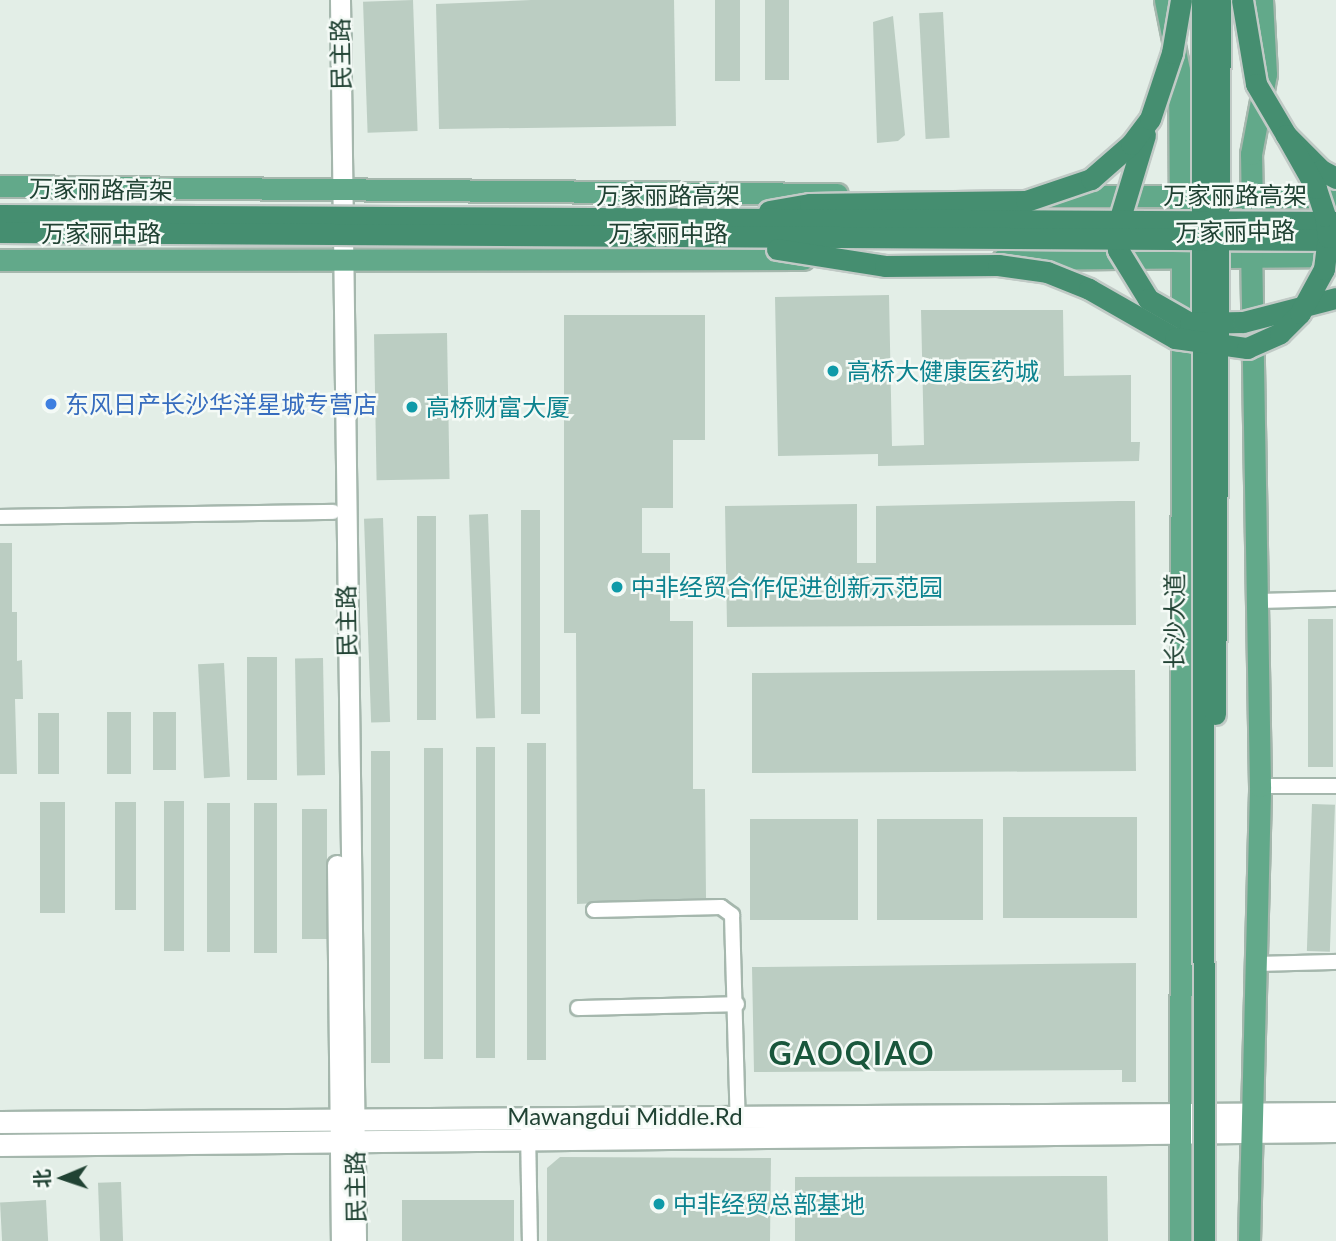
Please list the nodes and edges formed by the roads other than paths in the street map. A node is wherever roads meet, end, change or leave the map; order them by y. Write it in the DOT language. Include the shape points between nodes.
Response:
graph roads {
  1 [pos="327,0"];
  2 [pos="340,0"];
  3 [pos="1165,0"];
  4 [pos="1181,0"];
  5 [pos="1202,0"];
  6 [pos="1220,0"];
  7 [pos="1242,0"];
  8 [pos="1262,0"];
  9 [pos="1150,119"];
  10 [pos="1286,135"];
  11 [pos="1336,178"];
  12 [pos="0,186"];
  13 [pos="336,189"];
  14 [pos="1179,197"];
  15 [pos="1252,197"];
  16 [pos="1336,197"];
  17 [pos="0,215"];
  18 [pos="1336,222"];
  19 [pos="712,230"];
  20 [pos="0,232"];
  21 [pos="1336,240"];
  22 [pos="1251,256"];
  23 [pos="1336,256"];
  24 [pos="336,259"];
  25 [pos="1183,259"];
  26 [pos="0,260"];
  27 [pos="1336,298"];
  28 [pos="333,512"];
  29 [pos="0,517"];
  30 [pos="1336,600"];
  31 [pos="1256,601"];
  32 [pos="1260,786"];
  33 [pos="1336,786"];
  34 [pos="594,910"];
  35 [pos="1336,962"];
  36 [pos="1254,964"];
  37 [pos="737,1004"];
  38 [pos="578,1008"];
  39 [pos="1336,1113"];
  40 [pos="0,1122"];
  41 [pos="1250,1124"];
  42 [pos="738,1125"];
  43 [pos="1182,1125"];
  44 [pos="528,1127"];
  45 [pos="347,1129"];
  46 [pos="1336,1131"];
  47 [pos="0,1145"];
  48 [pos="341,1241"];
  49 [pos="356,1241"];
  50 [pos="530,1241"];
  51 [pos="1180,1241"];
  52 [pos="1204,1241"];
  53 [pos="1217,1241"];
  54 [pos="1249,1241"];
  1 -- 13 [label="street, 民主路"];
  2 -- 13 [label="street, 民主路"];
  3 -- 14 [label="main road" via="1179,70"];
  4 -- 9 [label="highway, bridge" via="1171,53"];
  5 -- 52 [label="highway, 长沙大道, bridge"];
  6 -- 53 [label="highway, 长沙大道, bridge"];
  7 -- 10 [label="highway, bridge" via="1256,84"];
  8 -- 15 [label="main road" via="1266,74 1251,153"];
  9 -- 19 [label="highway, bridge" via="1131,144 1091,179 1026,201 810,204"];
  9 -- 27 [label="highway, bridge" via="1116,231 1118,250 1148,299 1165,313 1190,323 1230,322"];
  10 -- 11 [label="highway, bridge" via="1321,170"];
  10 -- 19 [label="highway, bridge" via="1316,188 1325,216 1324,269 1300,313 1280,333 1247,348 1175,338 1089,289 1047,272 998,265 885,266"];
  12 -- 13 [label="main road, 万家丽中路"];
  13 -- 14 [label="main road, 万家丽中路"];
  13 -- 24 [label="street, 民主路"];
  14 -- 15 [label="main road, 万家丽中路"];
  14 -- 25 [label="main road"];
  15 -- 16 [label="main road, 万家丽中路"];
  15 -- 22 [label="main road"];
  17 -- 19 [label="highway, 万家丽路高架, bridge"];
  18 -- 19 [label="highway, 万家丽路高架, bridge"];
  19 -- 20 [label="highway, 万家丽路高架, bridge"];
  19 -- 21 [label="highway, 万家丽路高架, bridge"];
  22 -- 23 [label="main road, 万家丽中路"];
  22 -- 25 [label="main road, 万家丽中路"];
  22 -- 31 [label="main road"];
  24 -- 25 [label="main road, 万家丽中路"];
  24 -- 26 [label="main road, 万家丽中路"];
  24 -- 28 [label="street, 民主路"];
  24 -- 45 [label="street, 民主路"];
  25 -- 43 [label="main road"];
  28 -- 29 [label="street"];
  28 -- 45 [label="street, 民主路"];
  30 -- 31 [label="street"];
  31 -- 32 [label="main road"];
  32 -- 33 [label="street"];
  32 -- 36 [label="main road"];
  34 -- 37 [label="street" via="728,910 735,927"];
  35 -- 36 [label="street"];
  36 -- 41 [label="main road"];
  37 -- 38 [label="street"];
  37 -- 42 [label="street"];
  39 -- 41 [label="main road"];
  40 -- 45 [label="main road, Mawangdui Middle.Rd"];
  41 -- 43 [label="main road, Mawangdui Middle.Rd"];
  41 -- 46 [label="main road"];
  41 -- 54 [label="main road"];
  42 -- 43 [label="main road, Mawangdui Middle.Rd"];
  42 -- 44 [label="main road, Mawangdui Middle.Rd"];
  43 -- 51 [label="main road"];
  44 -- 45 [label="main road, Mawangdui Middle.Rd"];
  44 -- 50 [label="street"];
  45 -- 47 [label="main road, Mawangdui Middle.Rd"];
  45 -- 48 [label="street, 民主路"];
  45 -- 49 [label="street, 民主路"];
}
